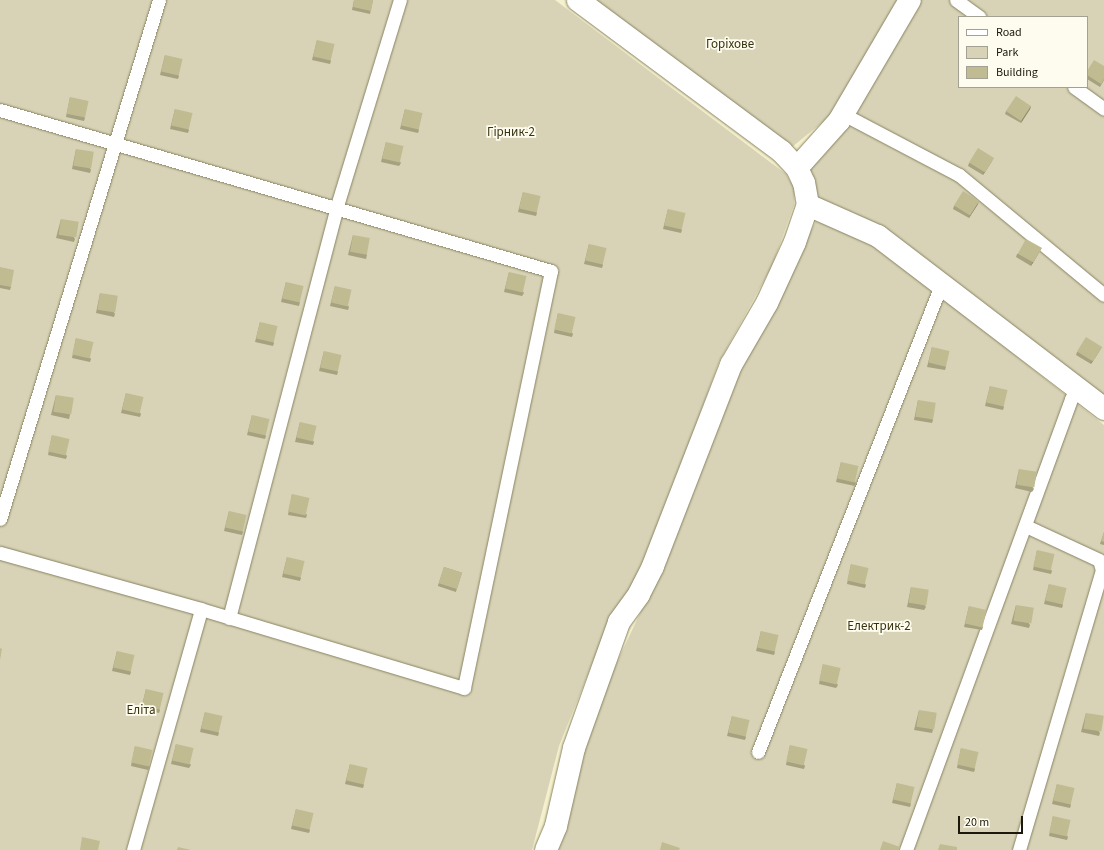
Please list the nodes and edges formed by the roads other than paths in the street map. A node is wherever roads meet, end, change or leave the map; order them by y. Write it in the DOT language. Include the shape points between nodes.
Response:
graph roads {
  1 [pos="159,0"];
  2 [pos="400,0"];
  3 [pos="578,0"];
  4 [pos="910,0"];
  5 [pos="956,0"];
  6 [pos="978,16"];
  7 [pos="1075,88"];
  8 [pos="1104,109"];
  9 [pos="0,110"];
  10 [pos="843,114"];
  11 [pos="115,144"];
  12 [pos="797,168"];
  13 [pos="808,205"];
  14 [pos="336,209"];
  15 [pos="941,285"];
  16 [pos="1104,295"];
  17 [pos="1077,387"];
  18 [pos="1104,409"];
  19 [pos="0,519"];
  20 [pos="1026,526"];
  21 [pos="0,553"];
  22 [pos="201,609"];
  23 [pos="229,618"];
  24 [pos="758,752"];
  25 [pos="133,850"];
  26 [pos="546,850"];
  27 [pos="906,850"];
  28 [pos="1020,850"];
  1 -- 11 [label="lane"];
  2 -- 14 [label="lane"];
  3 -- 12 [label="street" via="782,151"];
  4 -- 10 [label="street"];
  5 -- 6 [label="lane"];
  7 -- 8 [label="lane"];
  9 -- 11 [label="lane"];
  10 -- 12 [label="street"];
  10 -- 16 [label="lane" via="959,175"];
  11 -- 14 [label="lane"];
  11 -- 19 [label="lane"];
  12 -- 13 [label="street" via="804,183"];
  13 -- 15 [label="street" via="878,236"];
  13 -- 26 [label="street" via="795,242 766,303 731,365 653,566 639,594 619,622 574,748 556,826"];
  14 -- 23 [label="lane"];
  14 -- 23 [label="lane" via="551,272 464,688"];
  15 -- 17 [label="street"];
  15 -- 24 [label="lane"];
  17 -- 18 [label="street"];
  17 -- 20 [label="lane"];
  20 -- 27 [label="lane"];
  20 -- 28 [label="lane" via="1099,560 1102,570"];
  21 -- 22 [label="lane"];
  22 -- 23 [label="lane"];
  22 -- 25 [label="lane"];
}
